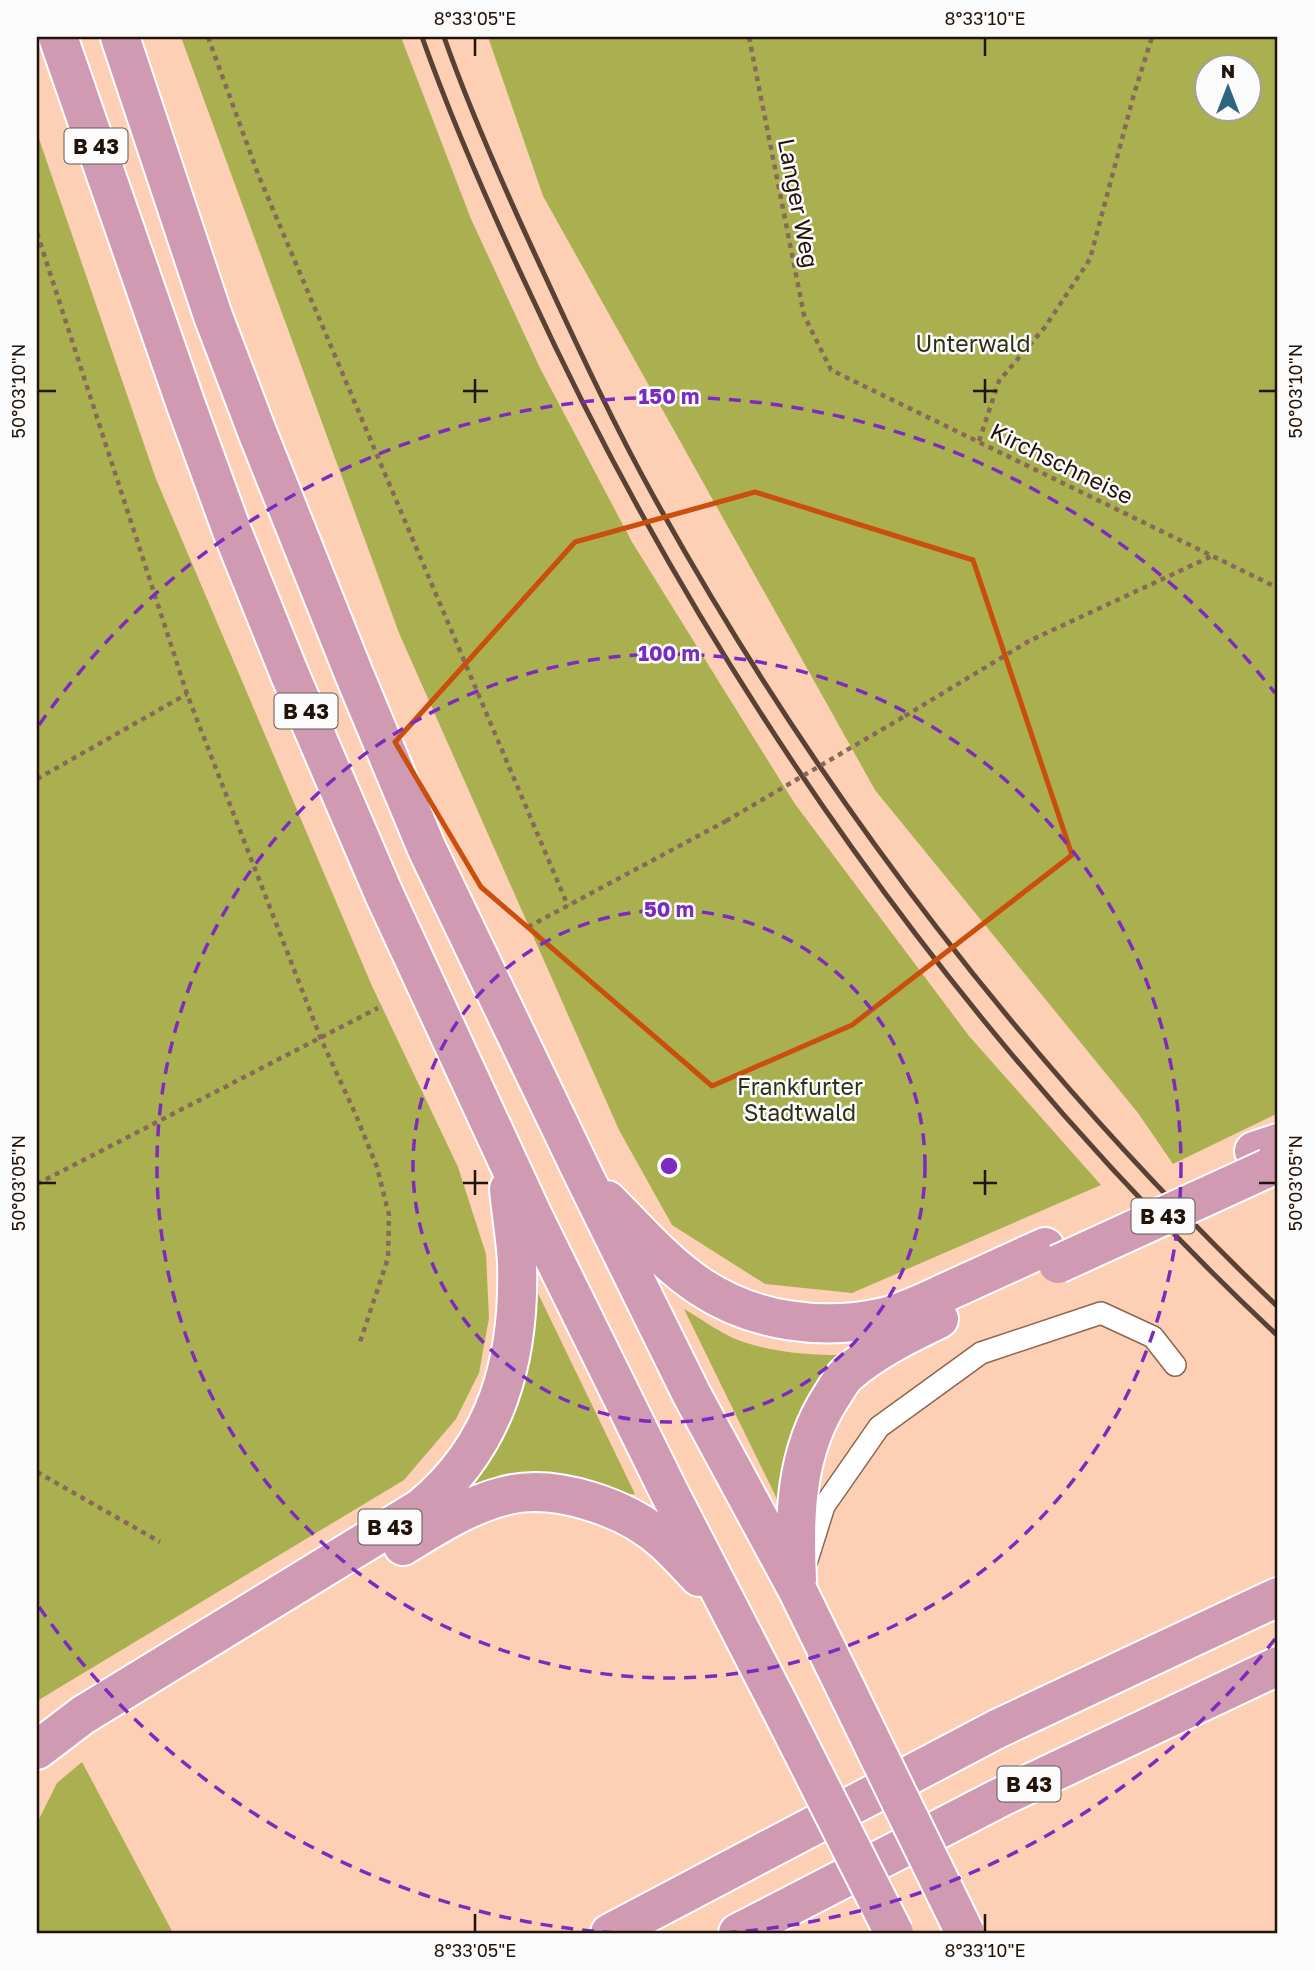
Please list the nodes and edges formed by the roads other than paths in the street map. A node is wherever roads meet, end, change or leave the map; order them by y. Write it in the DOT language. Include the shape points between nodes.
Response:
graph roads {
  1 [pos="58,37"];
  2 [pos="120,37"];
  3 [pos="505,1155"];
  4 [pos="1269,1157"];
  5 [pos="584,1176"];
  6 [pos="1051,1255"];
  7 [pos="1175,1365"];
  8 [pos="797,1589"];
  9 [pos="1278,1597"];
  10 [pos="727,1607"];
  11 [pos="1278,1666"];
  12 [pos="37,1750"];
  13 [pos="37,1782"];
  14 [pos="610,1933"];
  15 [pos="738,1933"];
  16 [pos="894,1933"];
  17 [pos="965,1933"];
  1 -- 3 [label="highway, B 43" via="237,543 384,894"];
  2 -- 5 [label="highway, B 43" via="214,316 354,674 428,849"];
  3 -- 10 [label="highway, B 43"];
  3 -- 12 [label="highway, B 43" via="517,1262 513,1340 498,1401 464,1465 421,1508 83,1715"];
  4 -- 6 [label="highway, B 43, bridge"];
  5 -- 6 [label="highway" via="701,1287 767,1317 848,1324 886,1317"];
  5 -- 8 [label="highway, B 43" via="692,1395"];
  6 -- 8 [label="highway" via="894,1341 844,1377 810,1439 800,1476 795,1517"];
  7 -- 8 [label="lane" via="1153,1337 1101,1313 981,1353 879,1427 824,1506"];
  8 -- 17 [label="highway, B 43, bridge"];
  9 -- 14 [label="highway, B 43" via="997,1729"];
  10 -- 13 [label="highway, B 43" via="664,1541 634,1520 569,1494 506,1495 430,1529 394,1551 75,1747"];
  10 -- 16 [label="highway, B 43, bridge"];
  11 -- 15 [label="highway, B 43" via="1001,1797"];
}
